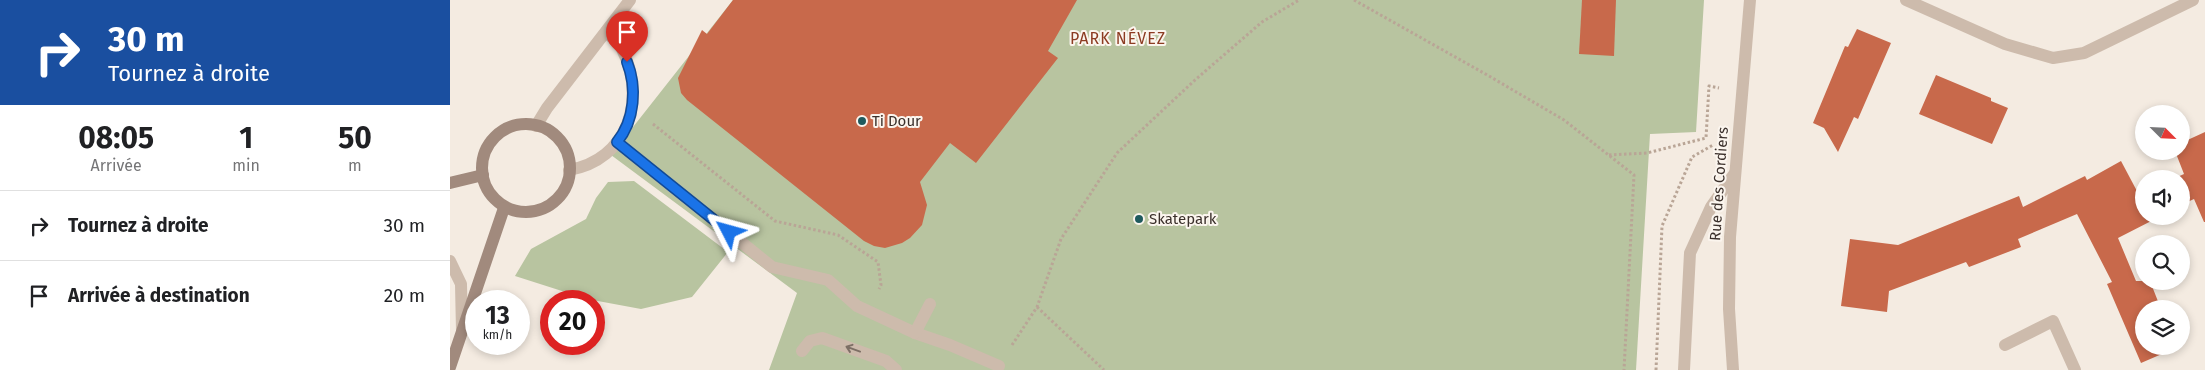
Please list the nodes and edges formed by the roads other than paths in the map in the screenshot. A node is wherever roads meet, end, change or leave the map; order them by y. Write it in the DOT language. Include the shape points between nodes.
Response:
graph roads {
  1 [pos="630,0"];
  2 [pos="1750,0"];
  3 [pos="1906,0"];
  4 [pos="2187,1"];
  5 [pos="606,32"];
  6 [pos="536,126"];
  7 [pos="617,142"];
  8 [pos="569,170"];
  9 [pos="1734,173"];
  10 [pos="483,175"];
  11 [pos="450,182"];
  12 [pos="504,208"];
  13 [pos="450,261"];
  14 [pos="930,304"];
  15 [pos="915,333"];
  16 [pos="462,334"];
  17 [pos="2004,345"];
  18 [pos="802,351"];
  19 [pos="999,366"];
  20 [pos="450,367"];
  21 [pos="896,370"];
  22 [pos="1684,370"];
  23 [pos="1733,370"];
  24 [pos="2075,370"];
  1 -- 5 [label="street"];
  2 -- 9 [label="street, Rue des Cordiers"];
  3 -- 4 [label="street" via="2005,44 2053,58 2084,54"];
  5 -- 6 [label="street"];
  5 -- 7 [label="street" via="621,47 633,77 633,109"];
  6 -- 8 [label="main road" via="548,128 567,149"];
  6 -- 10 [label="main road" via="521,123 495,135 482,159"];
  7 -- 8 [label="street" via="597,162"];
  7 -- 15 [label="street" via="772,267 828,280 856,306"];
  8 -- 12 [label="main road" via="570,177 556,201 531,213"];
  9 -- 22 [label="street" via="1711,207 1690,253"];
  9 -- 23 [label="street, Rue des Cordiers" via="1729,309"];
  10 -- 11 [label="main road"];
  10 -- 12 [label="main road" via="485,187"];
  12 -- 16 [label="main road"];
  13 -- 16 [label="street" via="461,284"];
  14 -- 15 [label="street"];
  15 -- 19 [label="street"];
  16 -- 20 [label="main road"];
  17 -- 24 [label="street" via="2053,321"];
  21 -- 18 [label="street, one-way" via="886,361 822,338 810,340"];
}
